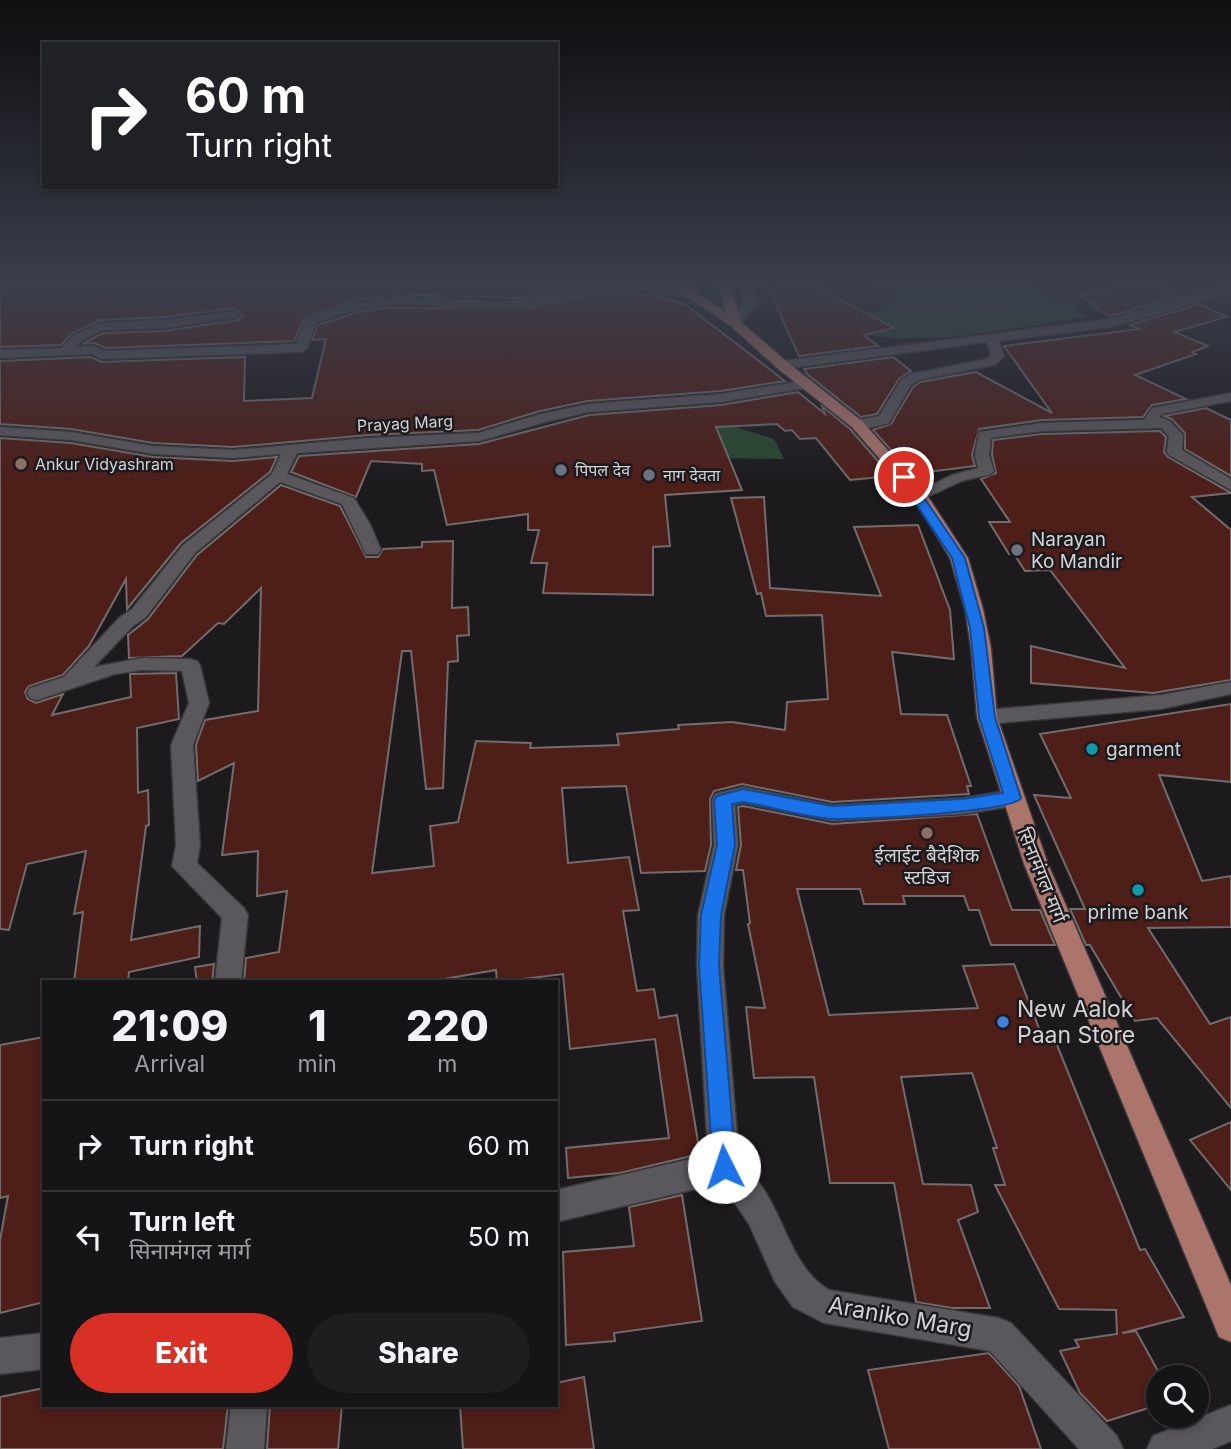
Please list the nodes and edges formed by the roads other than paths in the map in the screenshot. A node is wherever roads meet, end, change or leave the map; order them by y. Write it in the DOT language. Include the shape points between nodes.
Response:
graph roads {
  1 [pos="52,352"];
  2 [pos="98,352"];
  3 [pos="198,352"];
  4 [pos="767,352"];
  5 [pos="882,352"];
  6 [pos="996,352"];
  7 [pos="0,354"];
  8 [pos="782,365"];
  9 [pos="808,384"];
  10 [pos="1231,397"];
  11 [pos="857,424"];
  12 [pos="1165,424"];
  13 [pos="0,431"];
  14 [pos="292,448"];
  15 [pos="278,476"];
  16 [pos="1231,485"];
  17 [pos="919,495"];
  18 [pos="372,550"];
  19 [pos="1231,688"];
  20 [pos="987,717"];
  21 [pos="1013,798"];
  22 [pos="228,980"];
  23 [pos="724,1167"];
  24 [pos="558,1206"];
  25 [pos="1231,1325"];
  26 [pos="42,1351"];
  27 [pos="0,1356"];
  28 [pos="249,1407"];
  29 [pos="1231,1423"];
  30 [pos="246,1449"];
  31 [pos="1104,1449"];
  32 [pos="1166,1449"];
  1 -- 7 [label="street"];
  2 -- 3 [label="street"];
  4 -- 8 [label="main road, सिनामंगल मार्ग"];
  5 -- 8 [label="street"];
  6 -- 11 [label="street" via="998,356 989,362 915,377 906,383 884,420"];
  8 -- 9 [label="main road, सिनामंगल मार्ग"];
  9 -- 11 [label="main road, सिनामंगल मार्ग"];
  9 -- 14 [label="street, Prayag Marg" via="722,398 589,408 479,437"];
  10 -- 12 [label="street" via="1157,411 1150,419"];
  11 -- 17 [label="main road, सिनामंगल मार्ग"];
  12 -- 16 [label="street" via="1176,435 1174,453"];
  12 -- 17 [label="street" via="1042,427 984,435 986,471"];
  13 -- 14 [label="street, Prayag Marg" via="71,436 153,450 233,454"];
  14 -- 15 [label="street"];
  15 -- 18 [label="street" via="348,501"];
  15 -- 22 [label="street" via="189,549 139,613 78,675 37,693 112,668 190,665 199,703 182,745 188,845 184,866 235,915"];
  17 -- 20 [label="main road, सिनामंगल मार्ग" via="959,558 974,608"];
  19 -- 20 [label="street" via="1161,702"];
  20 -- 21 [label="main road, सिनामंगल मार्ग"];
  21 -- 23 [label="street" via="962,806 832,813 743,795 723,800 726,845 711,915 709,966"];
  21 -- 25 [label="main road, सिनामंगल मार्ग" via="1036,864"];
  23 -- 24 [label="street"];
  23 -- 31 [label="street, Araniko Marg" via="734,1172 760,1213 787,1270 805,1295 824,1306 999,1335"];
  26 -- 27 [label="street"];
  28 -- 30 [label="street"];
  29 -- 32 [label="street"];
}
